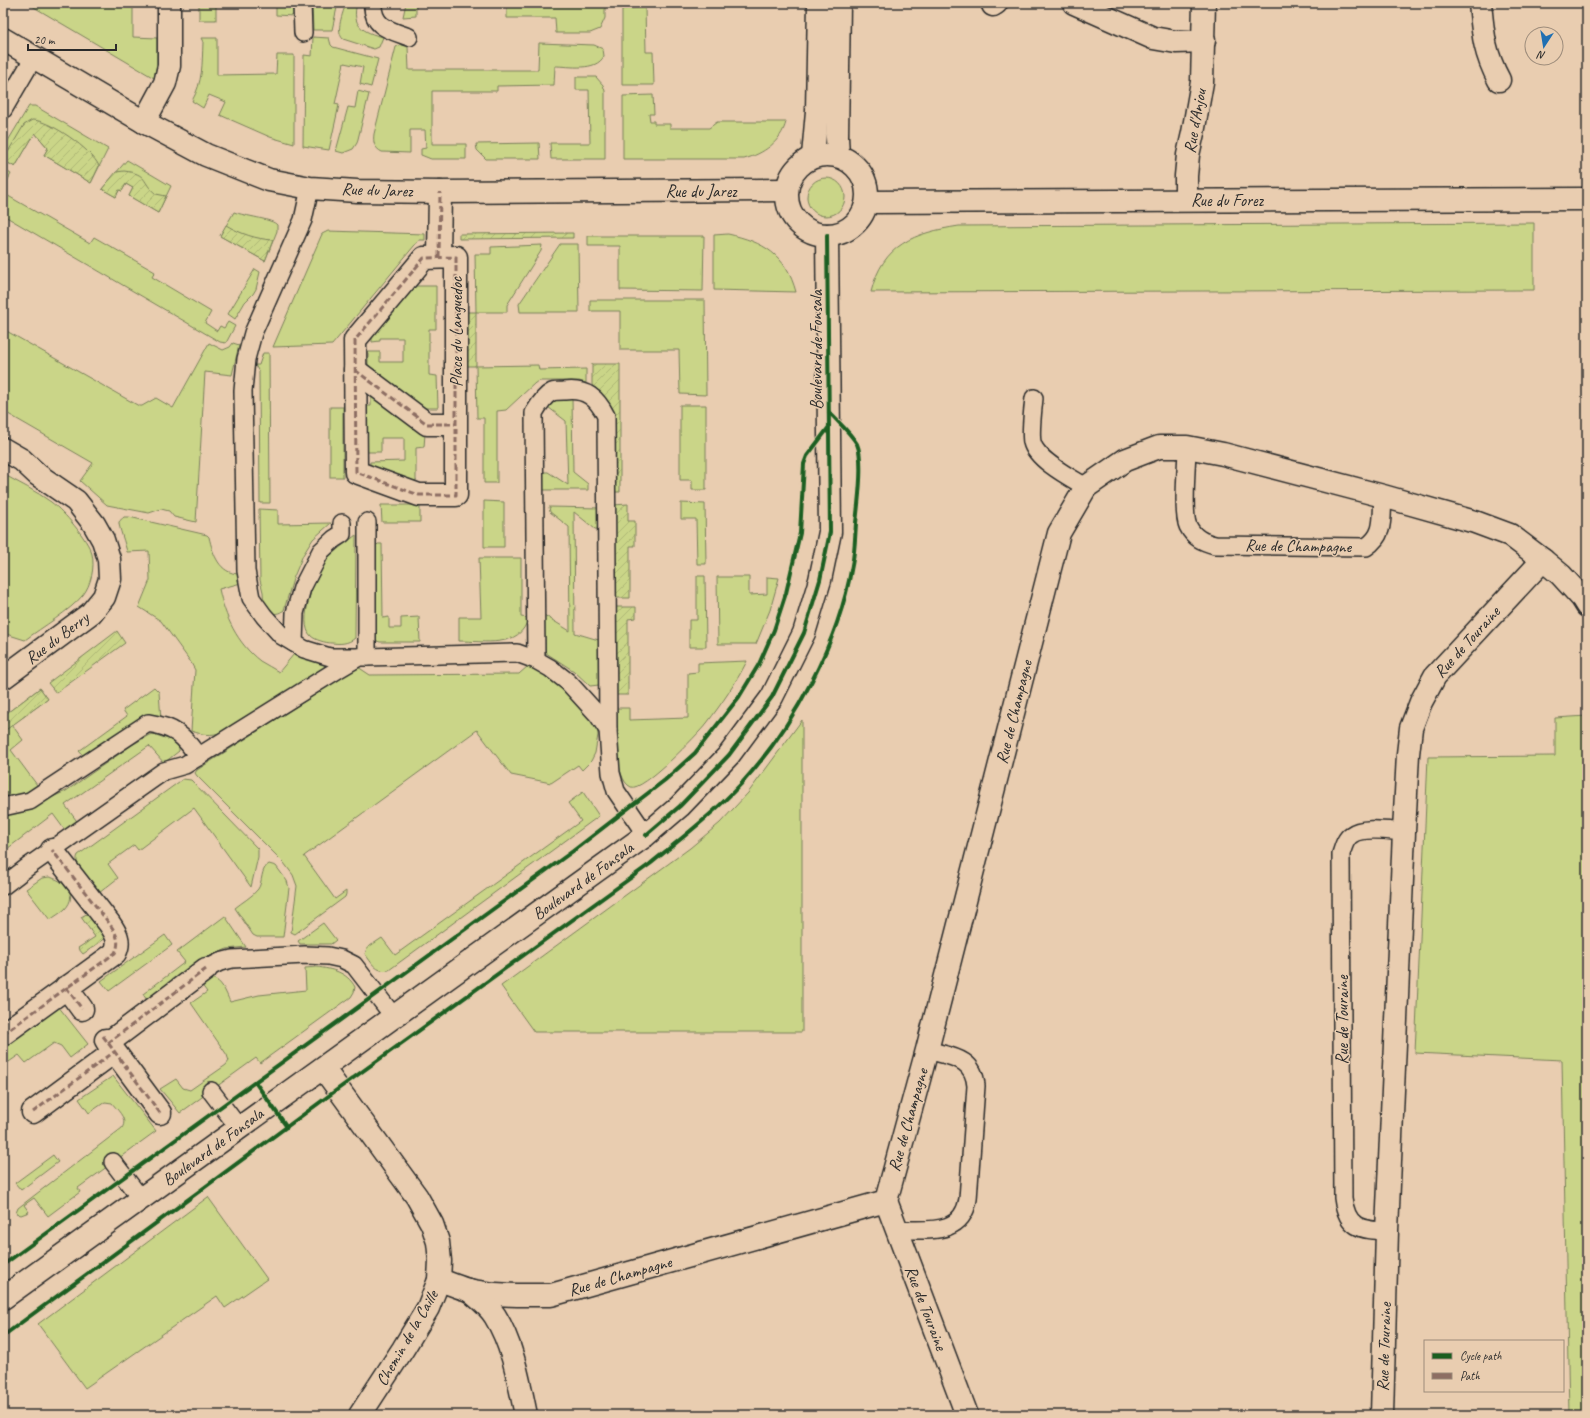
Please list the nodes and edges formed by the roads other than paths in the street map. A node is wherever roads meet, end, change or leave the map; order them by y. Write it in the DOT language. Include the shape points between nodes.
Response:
graph roads {
  1 [pos="169,3"];
  2 [pos="302,3"];
  3 [pos="373,3"];
  4 [pos="819,3"];
  5 [pos="839,3"];
  6 [pos="1074,3"];
  7 [pos="1204,3"];
  8 [pos="1480,3"];
  9 [pos="303,33"];
  10 [pos="409,37"];
  11 [pos="3,39"];
  12 [pos="1204,41"];
  13 [pos="34,57"];
  14 [pos="1499,80"];
  15 [pos="3,110"];
  16 [pos="144,122"];
  17 [pos="813,156"];
  18 [pos="838,156"];
  19 [pos="310,188"];
  20 [pos="787,190"];
  21 [pos="440,192"];
  22 [pos="1587,199"];
  23 [pos="1186,200"];
  24 [pos="867,202"];
  25 [pos="827,235"];
  26 [pos="439,257"];
  27 [pos="355,370"];
  28 [pos="1034,398"];
  29 [pos="455,424"];
  30 [pos="1187,447"];
  31 [pos="3,449"];
  32 [pos="1086,488"];
  33 [pos="1383,496"];
  34 [pos="367,522"];
  35 [pos="342,523"];
  36 [pos="1543,560"];
  37 [pos="1587,606"];
  38 [pos="294,643"];
  39 [pos="363,657"];
  40 [pos="536,660"];
  41 [pos="3,678"];
  42 [pos="608,730"];
  43 [pos="198,757"];
  44 [pos="3,807"];
  45 [pos="1404,832"];
  46 [pos="646,835"];
  47 [pos="52,850"];
  48 [pos="3,886"];
  49 [pos="206,969"];
  50 [pos="66,987"];
  51 [pos="82,1009"];
  52 [pos="394,1017"];
  53 [pos="3,1034"];
  54 [pos="108,1044"];
  55 [pos="927,1050"];
  56 [pos="323,1068"];
  57 [pos="211,1091"];
  58 [pos="33,1112"];
  59 [pos="160,1113"];
  60 [pos="240,1128"];
  61 [pos="113,1162"];
  62 [pos="142,1199"];
  63 [pos="886,1201"];
  64 [pos="897,1230"];
  65 [pos="1387,1231"];
  66 [pos="439,1280"];
  67 [pos="469,1290"];
  68 [pos="3,1298"];
  69 [pos="360,1415"];
  70 [pos="526,1415"];
  71 [pos="967,1415"];
  72 [pos="1382,1415"];
  1 -- 16 [label="street" via="170,66 165,83"];
  2 -- 9 [label="lane"];
  3 -- 10 [label="lane" via="372,12 377,22 392,32"];
  4 -- 17 [label="street" via="817,111"];
  5 -- 18 [label="street"];
  6 -- 12 [label="street" via="1153,38 1176,42"];
  7 -- 12 [label="street, Rue d'Anjou"];
  8 -- 14 [label="street" via="1485,48"];
  11 -- 13 [label="street, Rue du Jarez"];
  12 -- 23 [label="street, Rue d'Anjou" via="1202,82 1186,169"];
  13 -- 15 [label="lane"];
  13 -- 16 [label="street, Rue du Jarez"];
  16 -- 19 [label="street, Rue du Jarez" via="206,155 269,180"];
  17 -- 18 [label="street"];
  17 -- 20 [label="street" via="795,170"];
  18 -- 24 [label="street" via="851,162 862,175 867,188"];
  19 -- 21 [label="street, Rue du Jarez"];
  19 -- 38 [label="lane" via="300,228 250,341 243,391 246,571 252,598 264,616 282,636"];
  20 -- 21 [label="street, Rue du Jarez"];
  20 -- 25 [label="street" via="788,204 799,223 810,231"];
  21 -- 26 [label="street, Place du Languedoc"];
  22 -- 23 [label="street, Rue du Forez"];
  23 -- 24 [label="street, Rue du Forez"];
  24 -- 25 [label="street" via="862,215 849,228"];
  25 -- 46 [label="street, Boulevard de Fonsala" via="830,532 820,580 804,633 772,697 729,755 680,806"];
  26 -- 27 [label="street, Place du Languedoc" via="424,258 355,340"];
  26 -- 29 [label="street, Place du Languedoc" via="456,257"];
  27 -- 29 [label="street" via="427,424"];
  27 -- 29 [label="street, Place du Languedoc" via="356,472 419,495 456,495"];
  28 -- 32 [label="lane" via="1032,442 1047,461"];
  30 -- 32 [label="street, Rue de Champagne" via="1159,447 1132,457"];
  30 -- 33 [label="street, Rue de Champagne"];
  30 -- 33 [label="lane, Rue de Champagne" via="1188,525 1195,536 1203,542 1215,545 1366,547 1374,542 1380,533"];
  31 -- 41 [label="street, Rue du Berry" via="22,460 38,475 76,501 103,540 109,560 110,579 104,597 91,613"];
  32 -- 55 [label="street, Rue de Champagne" via="1059,533"];
  33 -- 36 [label="street, Rue de Champagne" via="1475,522 1510,535"];
  34 -- 39 [label="lane"];
  35 -- 38 [label="lane" via="342,534 321,551 302,588 295,613"];
  36 -- 37 [label="street, Rue de Champagne"];
  36 -- 45 [label="street, Rue de Touraine" via="1435,676 1421,702 1411,728"];
  38 -- 39 [label="lane" via="330,657"];
  39 -- 40 [label="lane" via="517,653"];
  39 -- 43 [label="lane" via="337,670"];
  40 -- 42 [label="lane" via="568,682"];
  40 -- 42 [label="lane" via="534,414 541,401 552,392 568,390 587,393 600,404 606,416"];
  42 -- 46 [label="lane" via="611,773 616,791"];
  43 -- 44 [label="lane" via="180,734 160,725 148,723 30,801"];
  43 -- 47 [label="lane" via="182,767 164,771"];
  45 -- 65 [label="street, Rue de Touraine"];
  45 -- 65 [label="lane, Rue de Touraine" via="1359,831 1349,835 1341,854 1343,1198 1349,1219 1358,1226"];
  46 -- 52 [label="street, Boulevard de Fonsala"];
  47 -- 48 [label="lane"];
  47 -- 50 [label="street" via="109,923 118,940 115,953"];
  49 -- 52 [label="lane" via="232,959 305,955 342,959 354,965"];
  49 -- 54 [label="street"];
  50 -- 51 [label="street"];
  50 -- 53 [label="street"];
  52 -- 56 [label="street, Boulevard de Fonsala"];
  54 -- 58 [label="street"];
  54 -- 59 [label="street"];
  55 -- 63 [label="street, Rue de Champagne"];
  55 -- 64 [label="lane, Rue de Champagne" via="964,1062 971,1067 976,1076 967,1204 960,1219 950,1227"];
  56 -- 60 [label="street, Boulevard de Fonsala"];
  56 -- 66 [label="street" via="417,1198 432,1224 438,1242"];
  57 -- 60 [label="lane"];
  60 -- 62 [label="street, Boulevard de Fonsala"];
  61 -- 62 [label="lane"];
  62 -- 68 [label="street, Boulevard de Fonsala"];
  63 -- 64 [label="street, Rue de Touraine"];
  63 -- 67 [label="street, Rue de Champagne" via="551,1295 508,1295"];
  64 -- 71 [label="street, Rue de Touraine"];
  65 -- 72 [label="street, Rue de Touraine"];
  66 -- 67 [label="street, Rue de Champagne"];
  66 -- 69 [label="street, Chemin de la Caille" via="428,1308"];
  67 -- 70 [label="street" via="484,1302 505,1335"];
}
